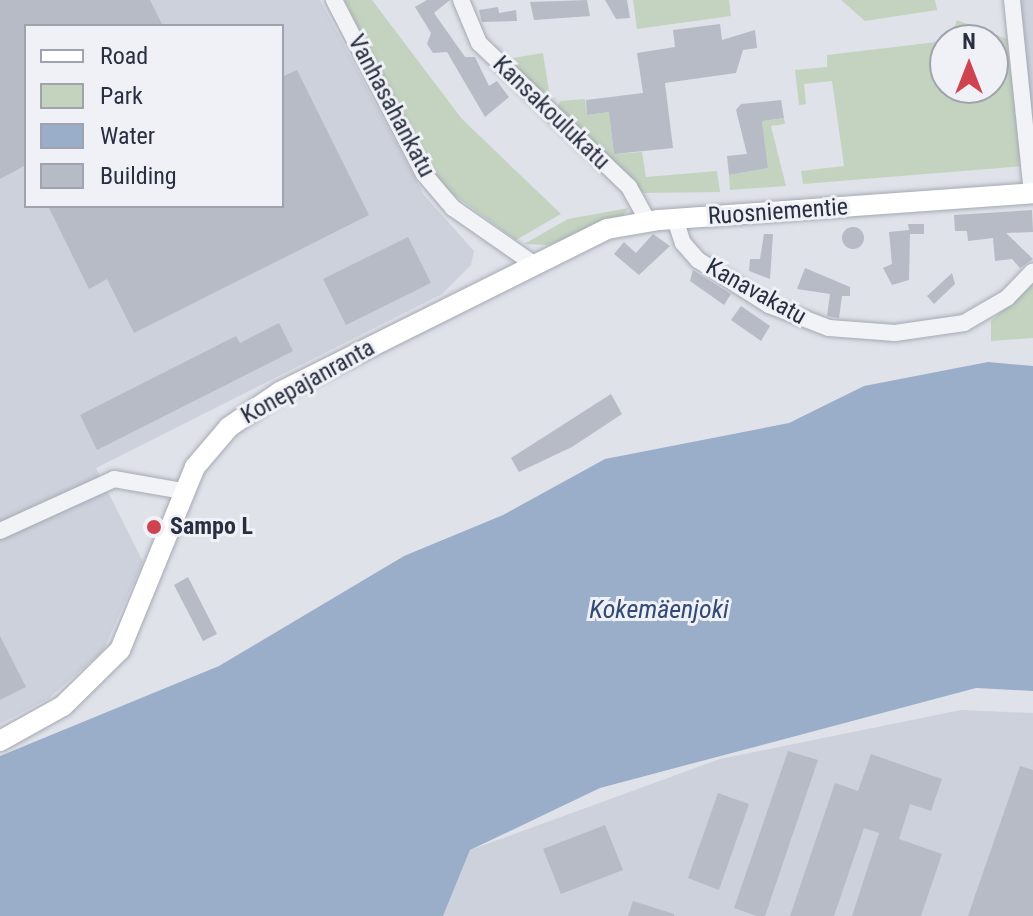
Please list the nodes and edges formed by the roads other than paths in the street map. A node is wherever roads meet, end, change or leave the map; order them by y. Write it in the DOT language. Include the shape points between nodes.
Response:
graph roads {
  1 [pos="334,0"];
  2 [pos="461,0"];
  3 [pos="1012,0"];
  4 [pos="1032,193"];
  5 [pos="675,219"];
  6 [pos="648,221"];
  7 [pos="532,263"];
  8 [pos="1033,271"];
  9 [pos="182,491"];
  10 [pos="0,531"];
  11 [pos="0,741"];
  1 -- 7 [label="street, Vanhasahankatu" via="424,174 453,208"];
  2 -- 6 [label="street, Kansakoulukatu" via="479,43 629,187"];
  3 -- 4 [label="street"];
  4 -- 5 [label="main road, Ruosniementie"];
  5 -- 6 [label="main road, Ruosniementie"];
  5 -- 8 [label="street, Kanavakatu" via="689,253 710,267 804,321 850,331 895,333 964,323 1007,298"];
  6 -- 7 [label="main road, Ruosniementie" via="607,229"];
  7 -- 9 [label="main road, Konepajanranta" via="253,408 208,447"];
  9 -- 10 [label="street" via="114,479"];
  9 -- 11 [label="main road, Konepajanranta" via="120,650 63,706"];
}
